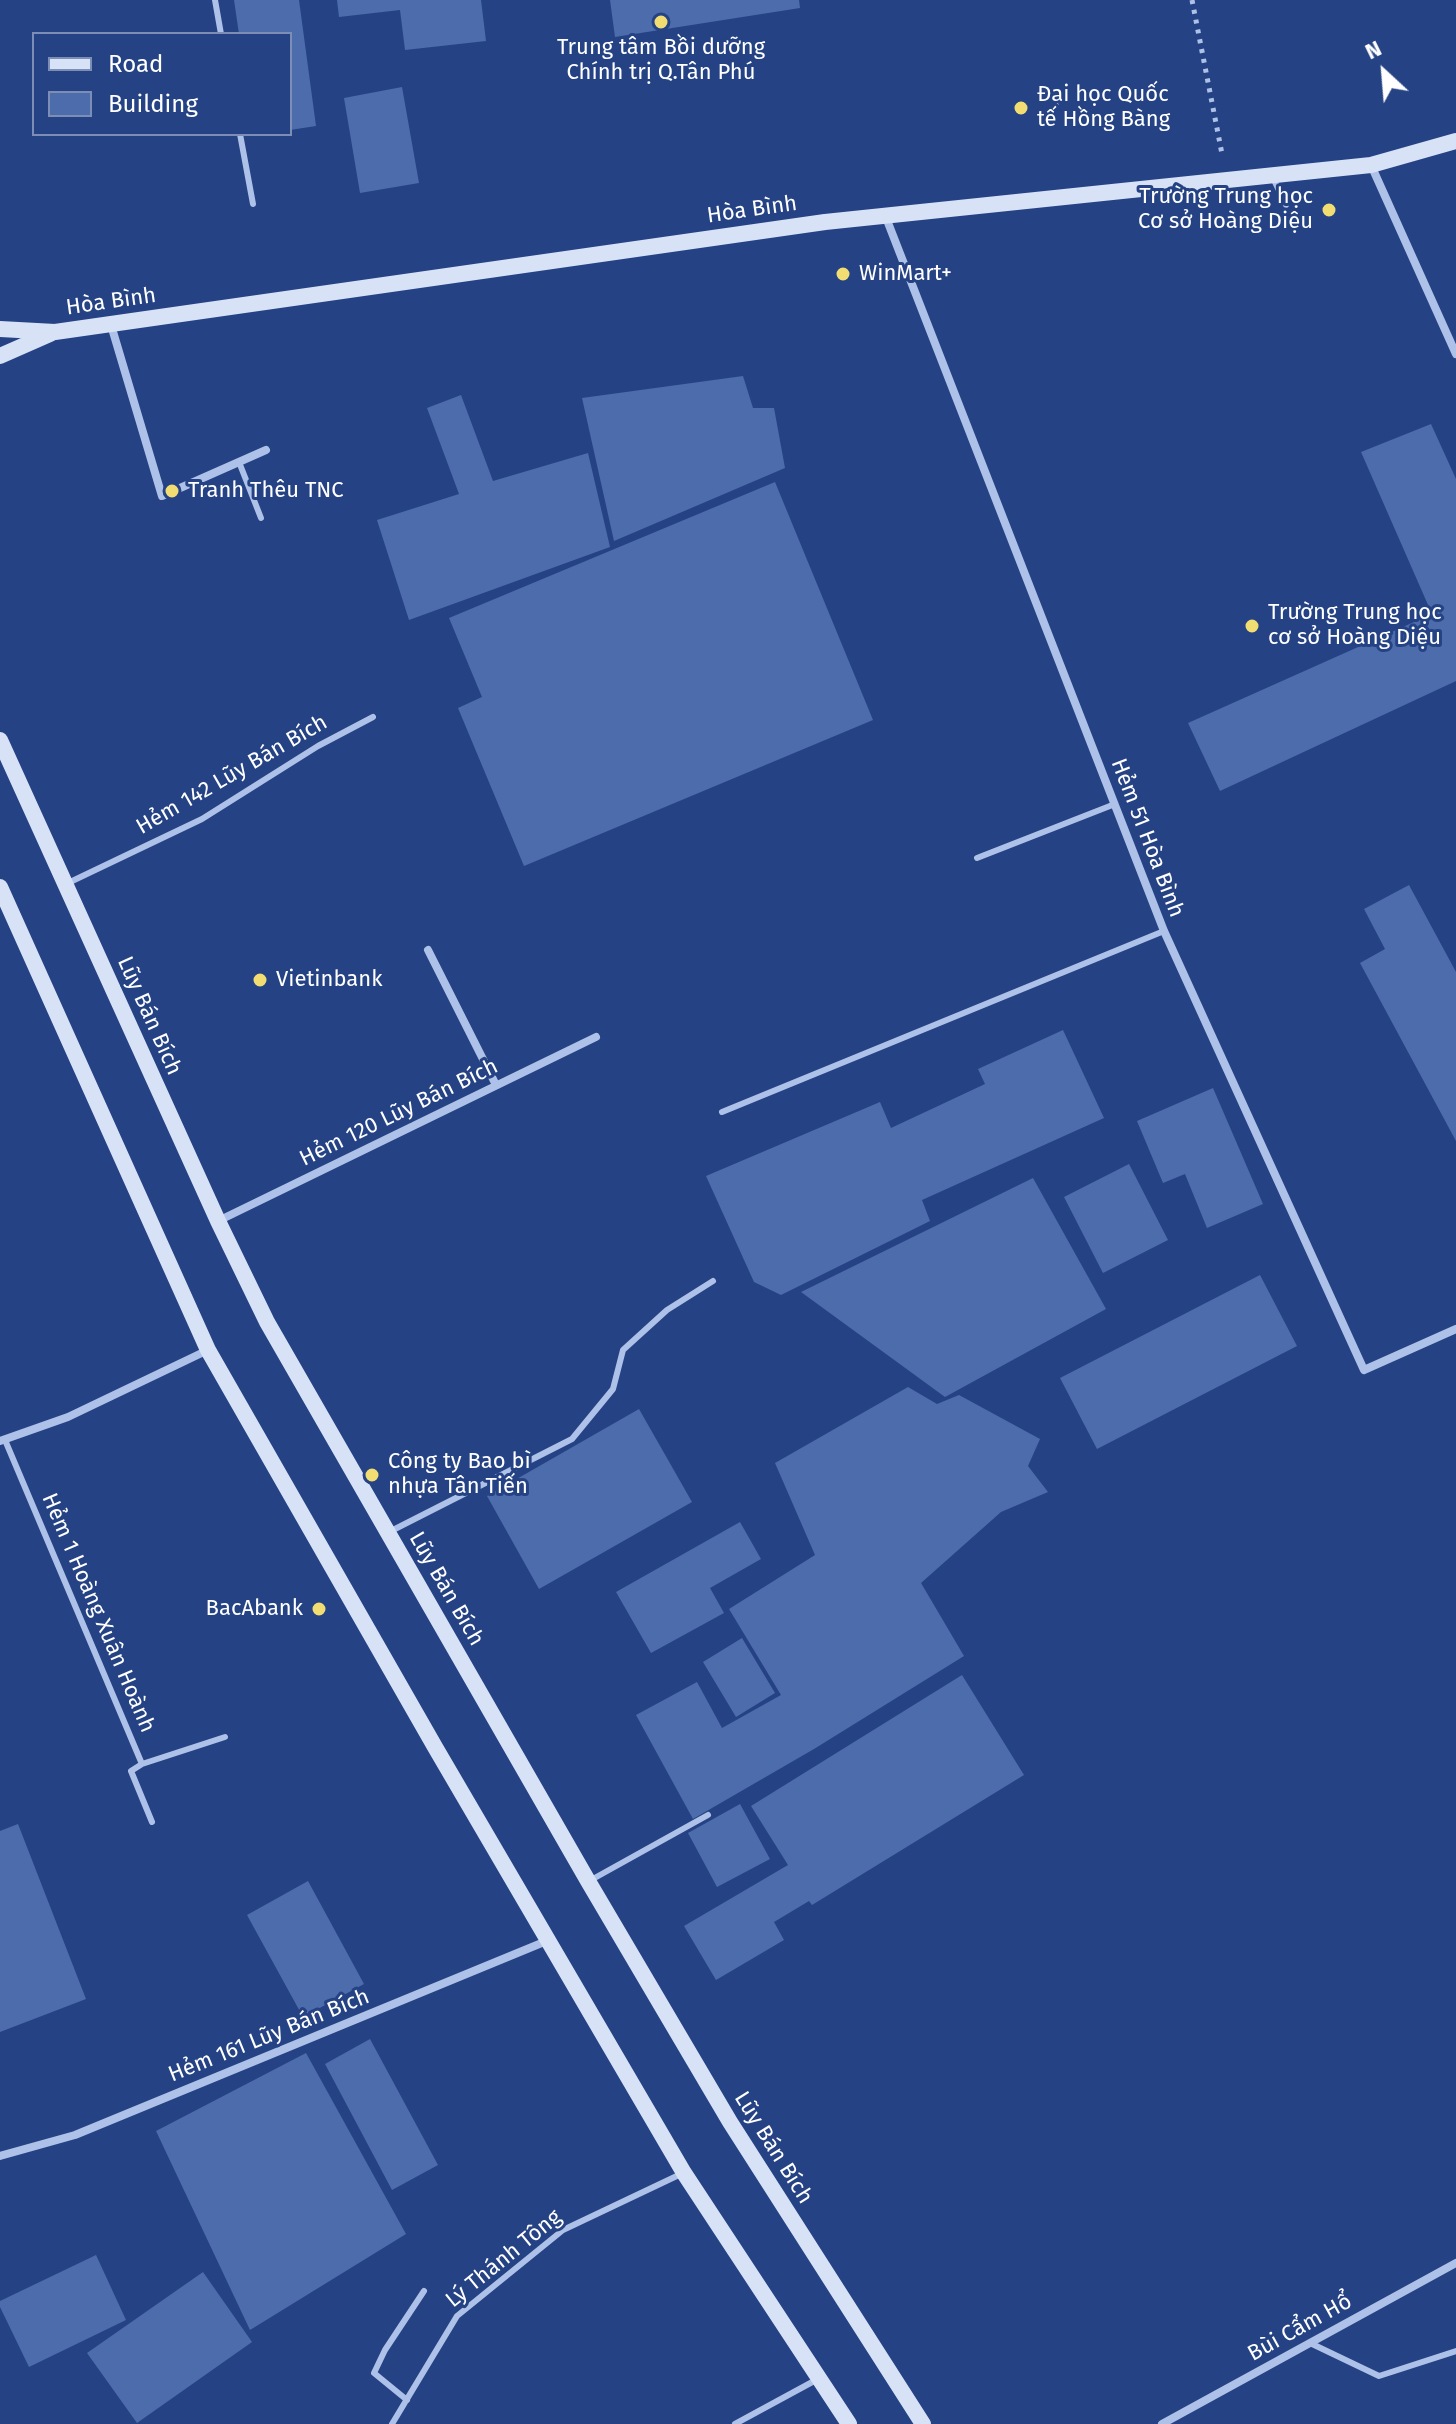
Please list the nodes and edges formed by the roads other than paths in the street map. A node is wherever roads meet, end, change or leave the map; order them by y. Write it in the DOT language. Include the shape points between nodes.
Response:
graph roads {
  1 [pos="215,0"];
  2 [pos="221,32"];
  3 [pos="240,136"];
  4 [pos="1456,141"];
  5 [pos="1371,165"];
  6 [pos="1272,175"];
  7 [pos="253,204"];
  8 [pos="1286,205"];
  9 [pos="885,214"];
  10 [pos="111,324"];
  11 [pos="0,329"];
  12 [pos="55,332"];
  13 [pos="1456,354"];
  14 [pos="0,356"];
  15 [pos="266,450"];
  16 [pos="239,462"];
  17 [pos="261,518"];
  18 [pos="373,717"];
  19 [pos="0,740"];
  20 [pos="1115,804"];
  21 [pos="977,858"];
  22 [pos="65,885"];
  23 [pos="0,887"];
  24 [pos="1164,931"];
  25 [pos="428,950"];
  26 [pos="596,1037"];
  27 [pos="496,1085"];
  28 [pos="722,1112"];
  29 [pos="218,1221"];
  30 [pos="713,1281"];
  31 [pos="1456,1329"];
  32 [pos="208,1350"];
  33 [pos="2,1441"];
  34 [pos="388,1533"];
  35 [pos="225,1737"];
  36 [pos="142,1764"];
  37 [pos="708,1815"];
  38 [pos="152,1822"];
  39 [pos="588,1881"];
  40 [pos="549,1940"];
  41 [pos="0,2156"];
  42 [pos="684,2173"];
  43 [pos="1456,2263"];
  44 [pos="424,2291"];
  45 [pos="1310,2343"];
  46 [pos="1456,2351"];
  47 [pos="819,2378"];
  48 [pos="407,2400"];
  49 [pos="394,2424"];
  50 [pos="735,2424"];
  51 [pos="849,2424"];
  52 [pos="923,2424"];
  53 [pos="1162,2424"];
  1 -- 2 [label="lane"];
  3 -- 7 [label="lane"];
  4 -- 5 [label="main road, Hòa Bình"];
  5 -- 6 [label="main road, Hòa Bình"];
  5 -- 13 [label="street"];
  6 -- 8 [label="lane"];
  6 -- 9 [label="main road, Hòa Bình"];
  9 -- 10 [label="main road, Hòa Bình"];
  9 -- 20 [label="street, Hẻm 51 Hòa Bình"];
  10 -- 12 [label="main road, Hòa Bình"];
  10 -- 16 [label="street" via="162,496"];
  11 -- 12 [label="main road, Hòa Bình"];
  12 -- 14 [label="main road, Hòa Bình"];
  15 -- 16 [label="street"];
  16 -- 17 [label="lane"];
  18 -- 22 [label="lane, Hẻm 142 Lũy Bán Bích" via="202,819"];
  19 -- 22 [label="main road, Lũy Bán Bích"];
  20 -- 21 [label="lane"];
  20 -- 24 [label="street, Hẻm 51 Hòa Bình"];
  22 -- 29 [label="main road, Lũy Bán Bích"];
  23 -- 32 [label="main road"];
  24 -- 28 [label="lane"];
  24 -- 31 [label="street, Hẻm 51 Hòa Bình" via="1364,1370"];
  25 -- 27 [label="street"];
  26 -- 27 [label="street, Hẻm 120 Lũy Bán Bích"];
  27 -- 29 [label="street, Hẻm 120 Lũy Bán Bích"];
  29 -- 34 [label="main road, Lũy Bán Bích" via="267,1322"];
  30 -- 34 [label="lane" via="667,1310 623,1350 613,1389 572,1439"];
  32 -- 33 [label="street" via="68,1417"];
  32 -- 40 [label="main road"];
  33 -- 36 [label="lane, Hẻm 1 Hoàng Xuân Hoành"];
  34 -- 39 [label="main road, Lũy Bán Bích"];
  35 -- 36 [label="lane, Hẻm 1 Hoàng Xuân Hoành"];
  36 -- 38 [label="lane" via="131,1771"];
  37 -- 39 [label="lane"];
  39 -- 52 [label="main road, Lũy Bán Bích" via="730,2122"];
  40 -- 41 [label="street, Hẻm 161 Lũy Bán Bích" via="75,2135"];
  40 -- 42 [label="main road"];
  42 -- 47 [label="main road"];
  42 -- 48 [label="lane, Lý Thánh Tông" via="563,2230 457,2316"];
  43 -- 45 [label="street, Bùi Cẩm Hổ"];
  44 -- 48 [label="lane" via="374,2373"];
  45 -- 46 [label="lane" via="1379,2376"];
  45 -- 53 [label="street, Bùi Cẩm Hổ"];
  47 -- 50 [label="lane"];
  47 -- 51 [label="main road"];
  48 -- 49 [label="lane, Lý Thánh Tông"];
}
